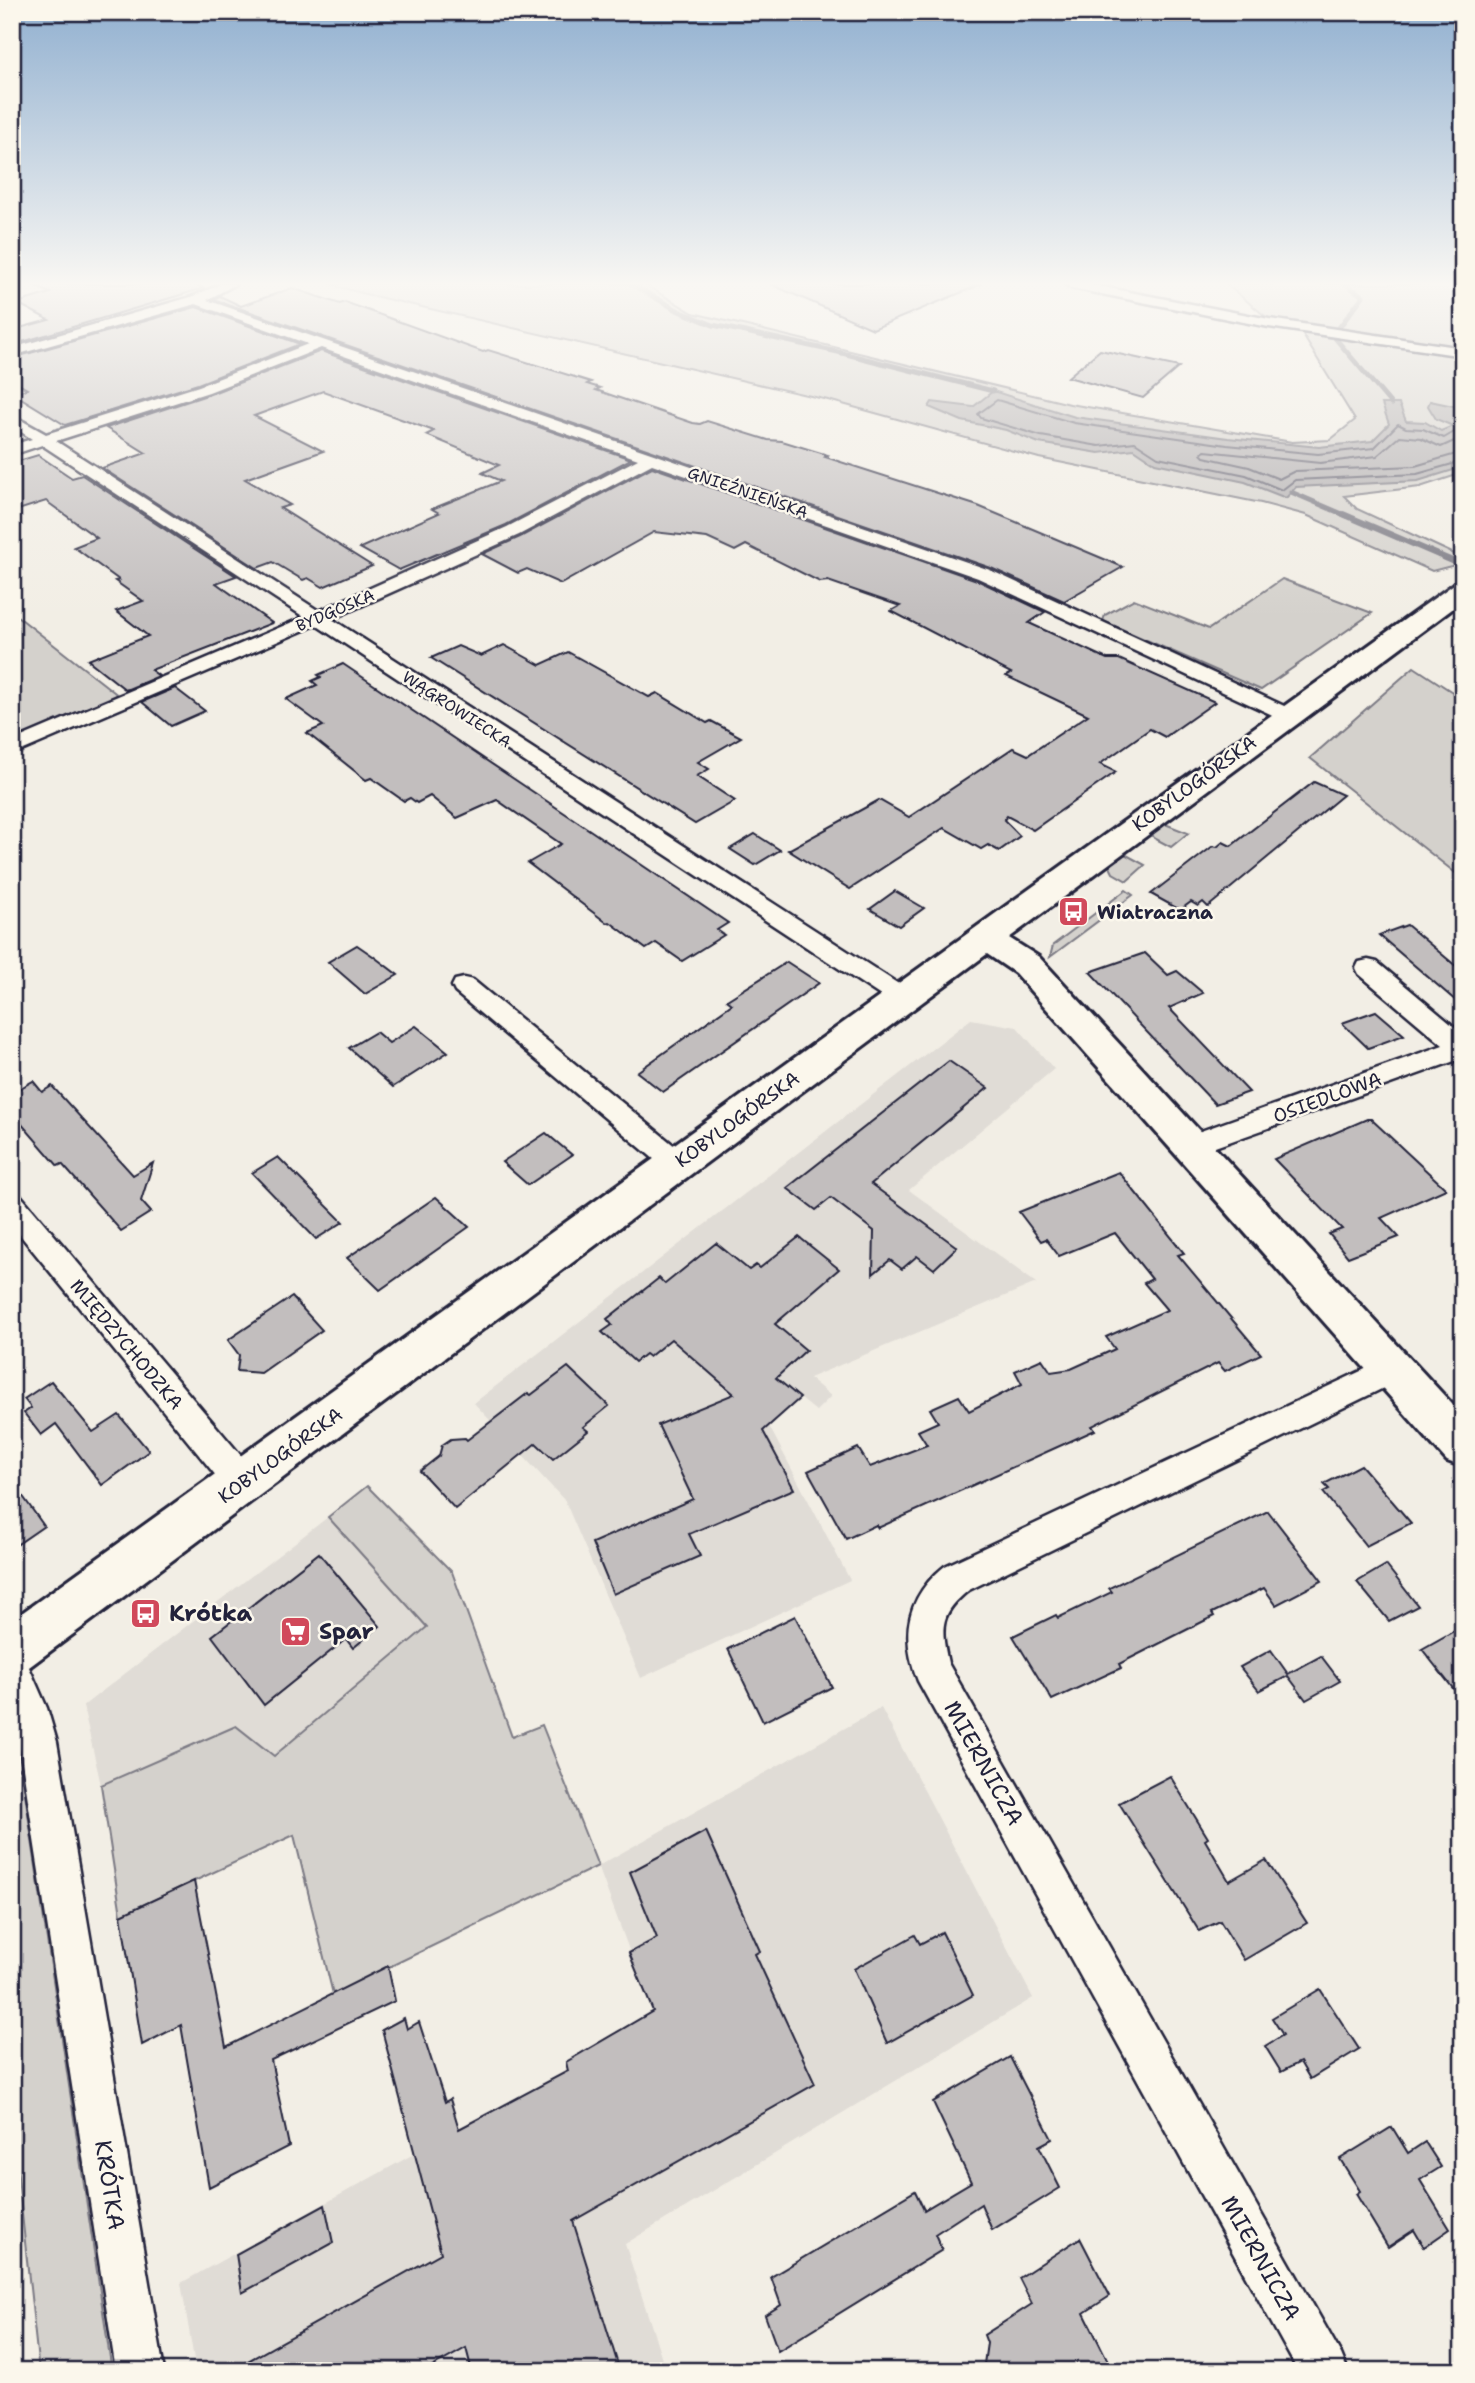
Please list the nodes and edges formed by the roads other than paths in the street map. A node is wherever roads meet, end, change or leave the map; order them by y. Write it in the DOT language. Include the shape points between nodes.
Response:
graph roads {
  1 [pos="182,395"];
  2 [pos="468,395"];
  3 [pos="12,419"];
  4 [pos="46,439"];
  5 [pos="12,450"];
  6 [pos="651,458"];
  7 [pos="1463,589"];
  8 [pos="316,618"];
  9 [pos="1288,715"];
  10 [pos="12,749"];
  11 [pos="984,937"];
  12 [pos="1368,968"];
  13 [pos="464,986"];
  14 [pos="902,998"];
  15 [pos="1463,1048"];
  16 [pos="1191,1145"];
  17 [pos="677,1163"];
  18 [pos="12,1205"];
  19 [pos="1393,1369"];
  20 [pos="1463,1447"];
  21 [pos="242,1482"];
  22 [pos="12,1650"];
  23 [pos="12,1671"];
  24 [pos="140,2371"];
  25 [pos="1324,2371"];
  1 -- 4 [label="street"];
  2 -- 6 [label="street, GNIEŹNIEŃSKA"];
  3 -- 4 [label="street, WĄGROWIECKA"];
  4 -- 5 [label="street"];
  4 -- 8 [label="street, WĄGROWIECKA"];
  6 -- 8 [label="street, BYDGOSKA" via="513,531"];
  6 -- 9 [label="street, GNIEŹNIEŃSKA" via="984,575"];
  7 -- 9 [label="street, KOBYLOGÓRSKA"];
  8 -- 10 [label="street, BYDGOSKA"];
  8 -- 14 [label="street, WĄGROWIECKA"];
  9 -- 11 [label="street, KOBYLOGÓRSKA"];
  11 -- 14 [label="street, KOBYLOGÓRSKA"];
  11 -- 16 [label="street" via="1027,965"];
  12 -- 15 [label="street, OSIEDLOWA"];
  13 -- 17 [label="street"];
  14 -- 17 [label="street, KOBYLOGÓRSKA"];
  15 -- 16 [label="street, OSIEDLOWA"];
  16 -- 19 [label="street"];
  17 -- 21 [label="street, KOBYLOGÓRSKA"];
  18 -- 21 [label="street, MIĘDZYCHODZKA"];
  19 -- 20 [label="street"];
  19 -- 25 [label="street, MIERNICZA" via="957,1578 940,1590 929,1607 923,1632 931,1668"];
  21 -- 22 [label="street, KOBYLOGÓRSKA"];
  23 -- 24 [label="street, KRÓTKA" via="38,1742"];
}
